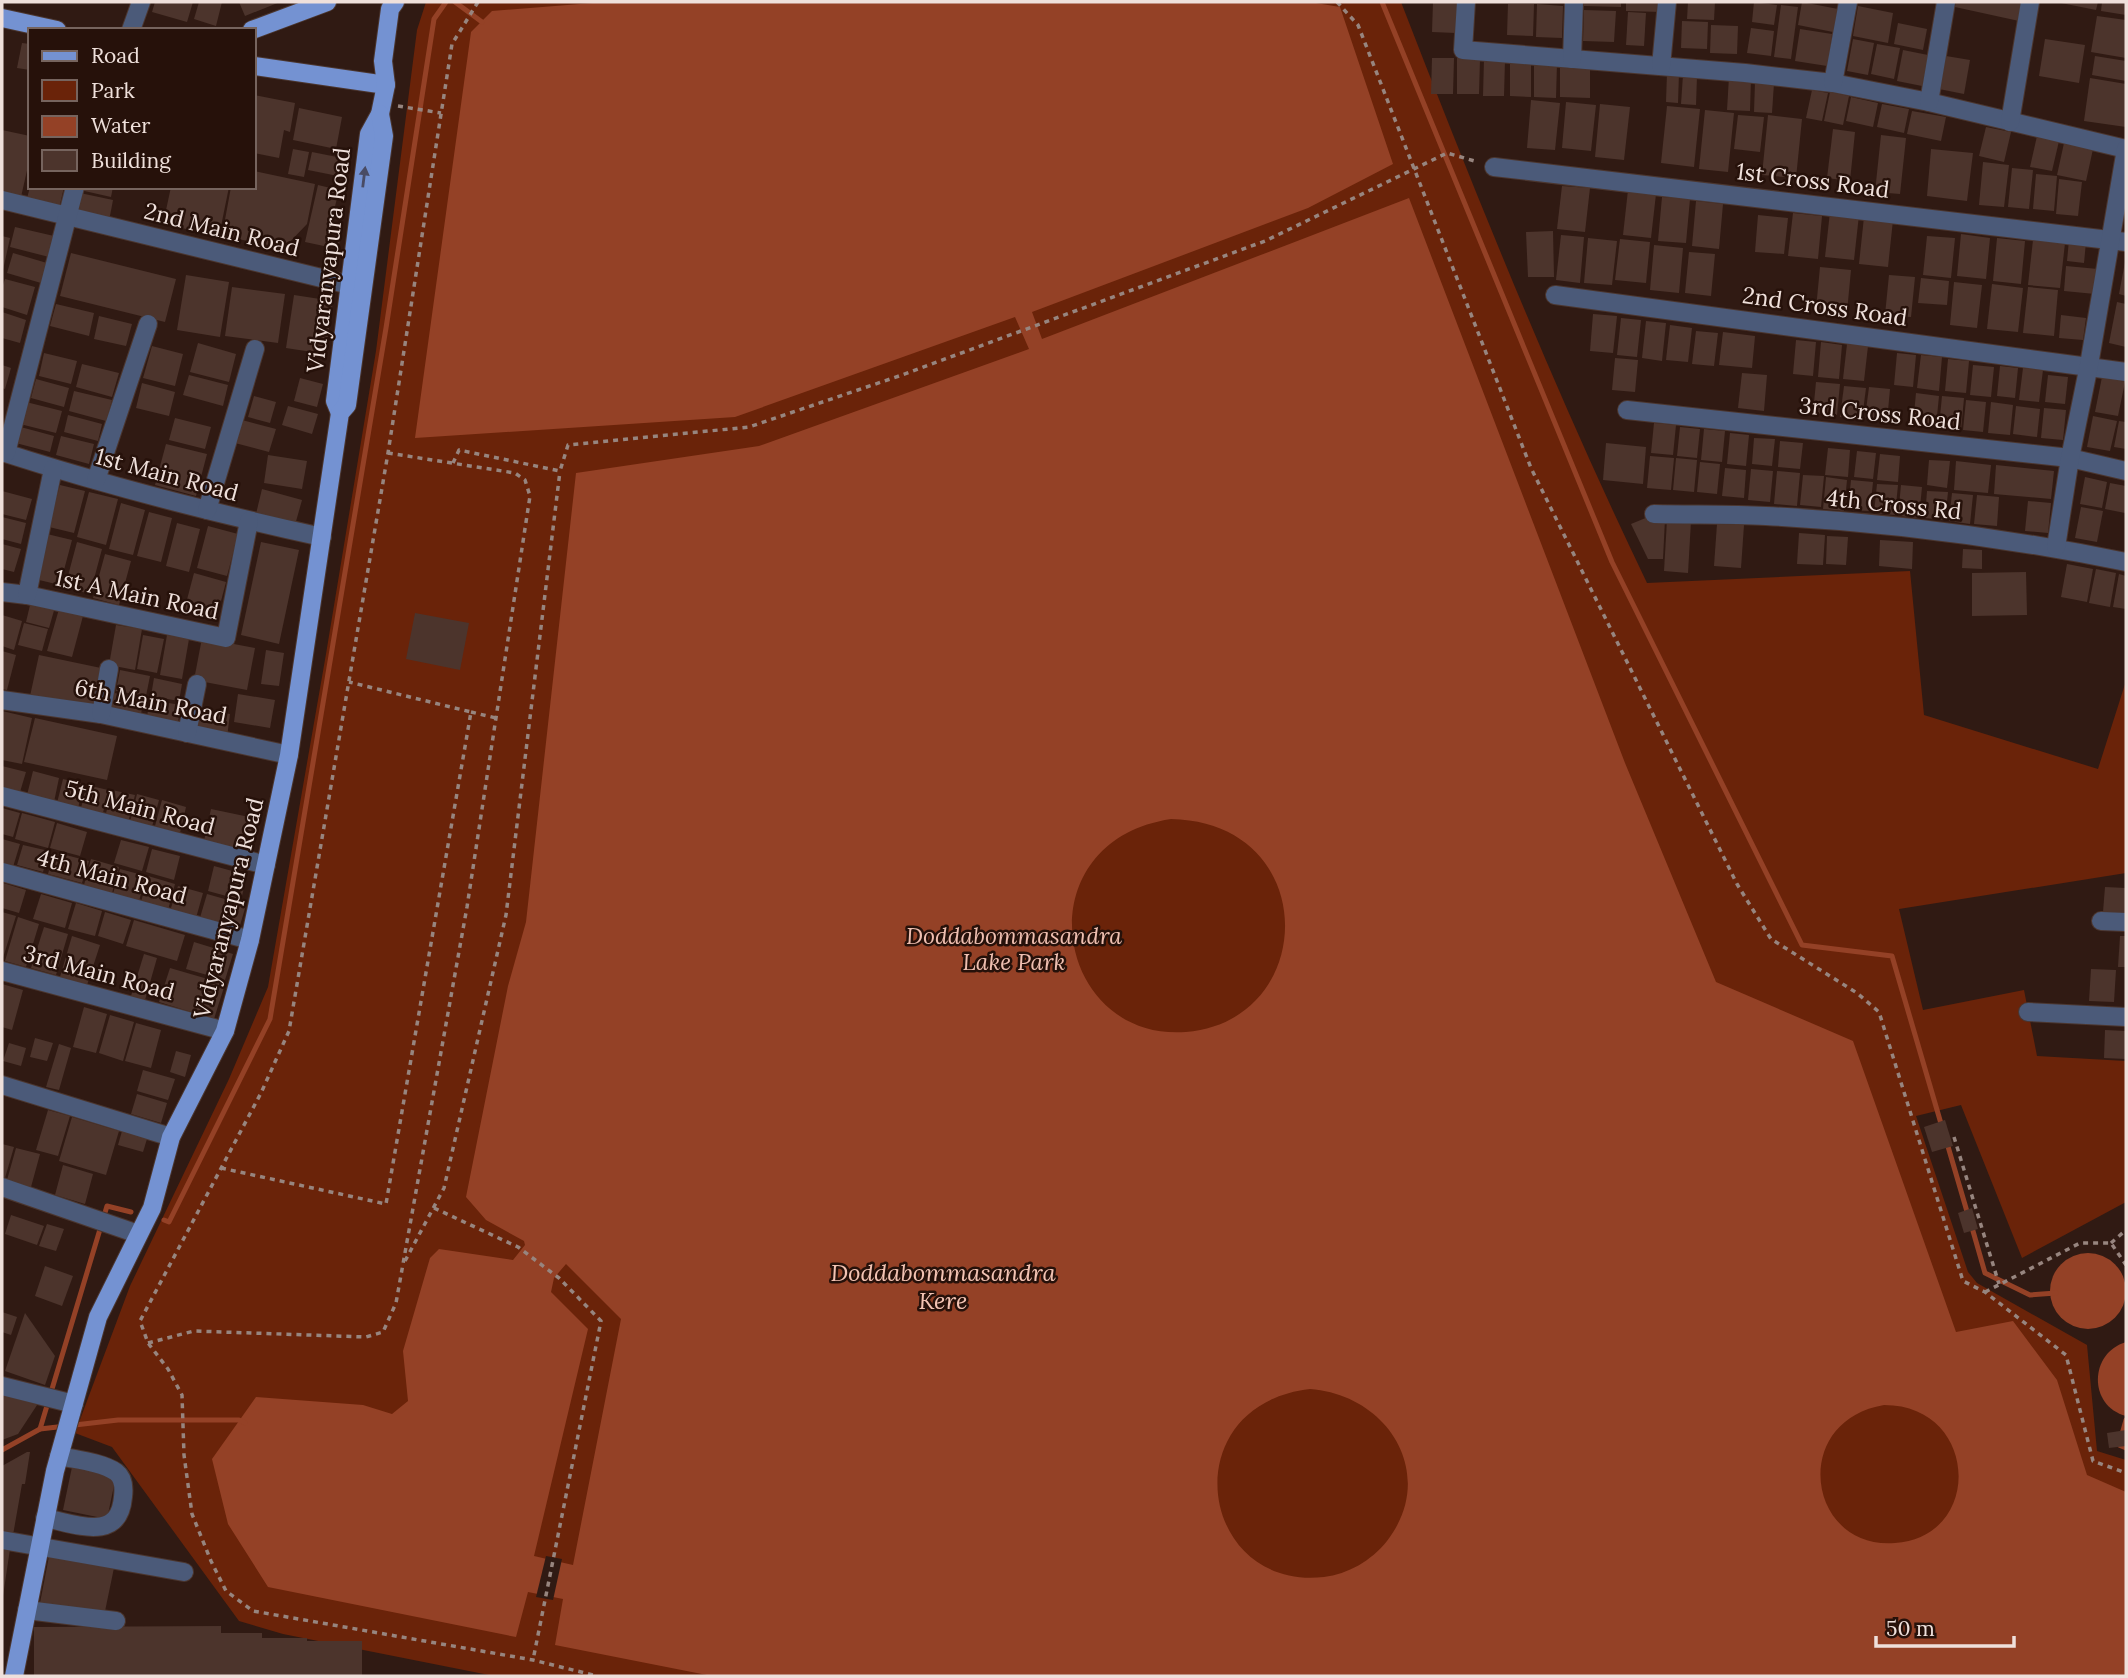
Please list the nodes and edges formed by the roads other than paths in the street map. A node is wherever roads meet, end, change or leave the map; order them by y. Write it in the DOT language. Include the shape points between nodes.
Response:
graph roads {
  1 [pos="141,2"];
  2 [pos="327,2"];
  3 [pos="397,2"];
  4 [pos="1466,2"];
  5 [pos="1574,2"];
  6 [pos="1667,2"];
  7 [pos="1848,2"];
  8 [pos="1946,2"];
  9 [pos="2030,2"];
  10 [pos="2,18"];
  11 [pos="48,28"];
  12 [pos="132,28"];
  13 [pos="256,29"];
  14 [pos="1572,59"];
  15 [pos="1661,66"];
  16 [pos="256,67"];
  17 [pos="1833,83"];
  18 [pos="383,101"];
  19 [pos="1929,102"];
  20 [pos="2010,122"];
  21 [pos="2126,149"];
  22 [pos="1494,167"];
  23 [pos="75,189"];
  24 [pos="2,200"];
  25 [pos="68,216"];
  26 [pos="2119,240"];
  27 [pos="350,285"];
  28 [pos="1555,295"];
  29 [pos="148,324"];
  30 [pos="255,349"];
  31 [pos="2089,365"];
  32 [pos="2126,372"];
  33 [pos="1627,410"];
  34 [pos="340,414"];
  35 [pos="4,453"];
  36 [pos="2070,458"];
  37 [pos="53,469"];
  38 [pos="2126,471"];
  39 [pos="96,481"];
  40 [pos="207,510"];
  41 [pos="1654,514"];
  42 [pos="249,521"];
  43 [pos="322,537"];
  44 [pos="2056,547"];
  45 [pos="2126,562"];
  46 [pos="2,592"];
  47 [pos="27,595"];
  48 [pos="109,669"];
  49 [pos="197,684"];
  50 [pos="2,700"];
  51 [pos="102,714"];
  52 [pos="187,733"];
  53 [pos="289,755"];
  54 [pos="2,796"];
  55 [pos="266,865"];
  56 [pos="2,872"];
  57 [pos="2101,921"];
  58 [pos="2126,922"];
  59 [pos="250,940"];
  60 [pos="2,971"];
  61 [pos="2028,1012"];
  62 [pos="2126,1017"];
  63 [pos="225,1031"];
  64 [pos="2,1085"];
  65 [pos="171,1137"];
  66 [pos="3,1193"];
  67 [pos="138,1234"];
  68 [pos="2,1386"];
  69 [pos="74,1404"];
  70 [pos="59,1456"];
  71 [pos="45,1518"];
  72 [pos="2,1541"];
  73 [pos="40,1546"];
  74 [pos="184,1572"];
  75 [pos="27,1610"];
  76 [pos="116,1621"];
  77 [pos="14,1676"];
  1 -- 12 [label="street"];
  2 -- 13 [label="main road"];
  3 -- 18 [label="main road" via="402,9 392,66 383,61"];
  4 -- 14 [label="street" via="1463,50"];
  5 -- 14 [label="street"];
  6 -- 15 [label="street"];
  7 -- 17 [label="street"];
  8 -- 19 [label="street"];
  9 -- 20 [label="street"];
  10 -- 11 [label="main road"];
  14 -- 15 [label="street"];
  15 -- 17 [label="street"];
  16 -- 18 [label="main road"];
  17 -- 19 [label="street"];
  27 -- 18 [label="main road, Vidyaranyapura Road, one-way" via="369,134"];
  18 -- 34 [label="main road, Vidyaranyapura Road" via="384,136 347,405"];
  19 -- 20 [label="street"];
  20 -- 21 [label="street"];
  21 -- 26 [label="street"];
  22 -- 26 [label="street, 1st Cross Road"];
  23 -- 25 [label="street"];
  24 -- 25 [label="street, 2nd Main Road"];
  25 -- 27 [label="street, 2nd Main Road"];
  25 -- 35 [label="street"];
  26 -- 31 [label="street"];
  27 -- 34 [label="main road, Vidyaranyapura Road" via="335,401"];
  28 -- 31 [label="street, 2nd Cross Road"];
  29 -- 39 [label="street"];
  30 -- 40 [label="street"];
  31 -- 32 [label="street, 2nd Cross Road"];
  31 -- 36 [label="street"];
  33 -- 36 [label="street, 3rd Cross Road"];
  34 -- 43 [label="main road, Vidyaranyapura Road"];
  35 -- 37 [label="street, 1st Main Road"];
  36 -- 38 [label="street, 3rd Cross Road"];
  36 -- 44 [label="street"];
  37 -- 39 [label="street, 1st Main Road"];
  37 -- 47 [label="street"];
  39 -- 40 [label="street, 1st Main Road"];
  40 -- 42 [label="street, 1st Main Road"];
  41 -- 44 [label="street, 4th Cross Rd" via="1878,525"];
  42 -- 43 [label="street, 1st Main Road"];
  42 -- 47 [label="street, 1st A Main Road" via="226,638"];
  43 -- 53 [label="main road, Vidyaranyapura Road"];
  44 -- 45 [label="street, 4th Cross Rd"];
  46 -- 47 [label="street, 1st A Main Road"];
  48 -- 51 [label="street"];
  49 -- 52 [label="street"];
  50 -- 51 [label="street, 6th Main Road"];
  51 -- 52 [label="street, 6th Main Road"];
  52 -- 53 [label="street, 6th Main Road"];
  53 -- 55 [label="main road, Vidyaranyapura Road"];
  54 -- 55 [label="street, 5th Main Road"];
  55 -- 59 [label="main road, Vidyaranyapura Road"];
  56 -- 59 [label="street, 4th Main Road"];
  57 -- 58 [label="street"];
  59 -- 63 [label="main road, Vidyaranyapura Road"];
  60 -- 63 [label="street, 3rd Main Road"];
  61 -- 62 [label="street"];
  63 -- 65 [label="main road, Vidyaranyapura Road"];
  64 -- 65 [label="street"];
  65 -- 67 [label="main road, Vidyaranyapura Road" via="152,1208"];
  66 -- 67 [label="street"];
  67 -- 69 [label="main road, Vidyaranyapura Road" via="98,1317"];
  68 -- 69 [label="street"];
  69 -- 70 [label="main road, Vidyaranyapura Road"];
  70 -- 71 [label="main road, Vidyaranyapura Road"];
  70 -- 71 [label="street" via="117,1473 123,1482 120,1513 109,1526 95,1527"];
  71 -- 73 [label="main road, Vidyaranyapura Road"];
  72 -- 73 [label="street"];
  73 -- 74 [label="street"];
  73 -- 75 [label="main road, Vidyaranyapura Road"];
  75 -- 76 [label="street"];
  75 -- 77 [label="main road, Vidyaranyapura Road"];
}
